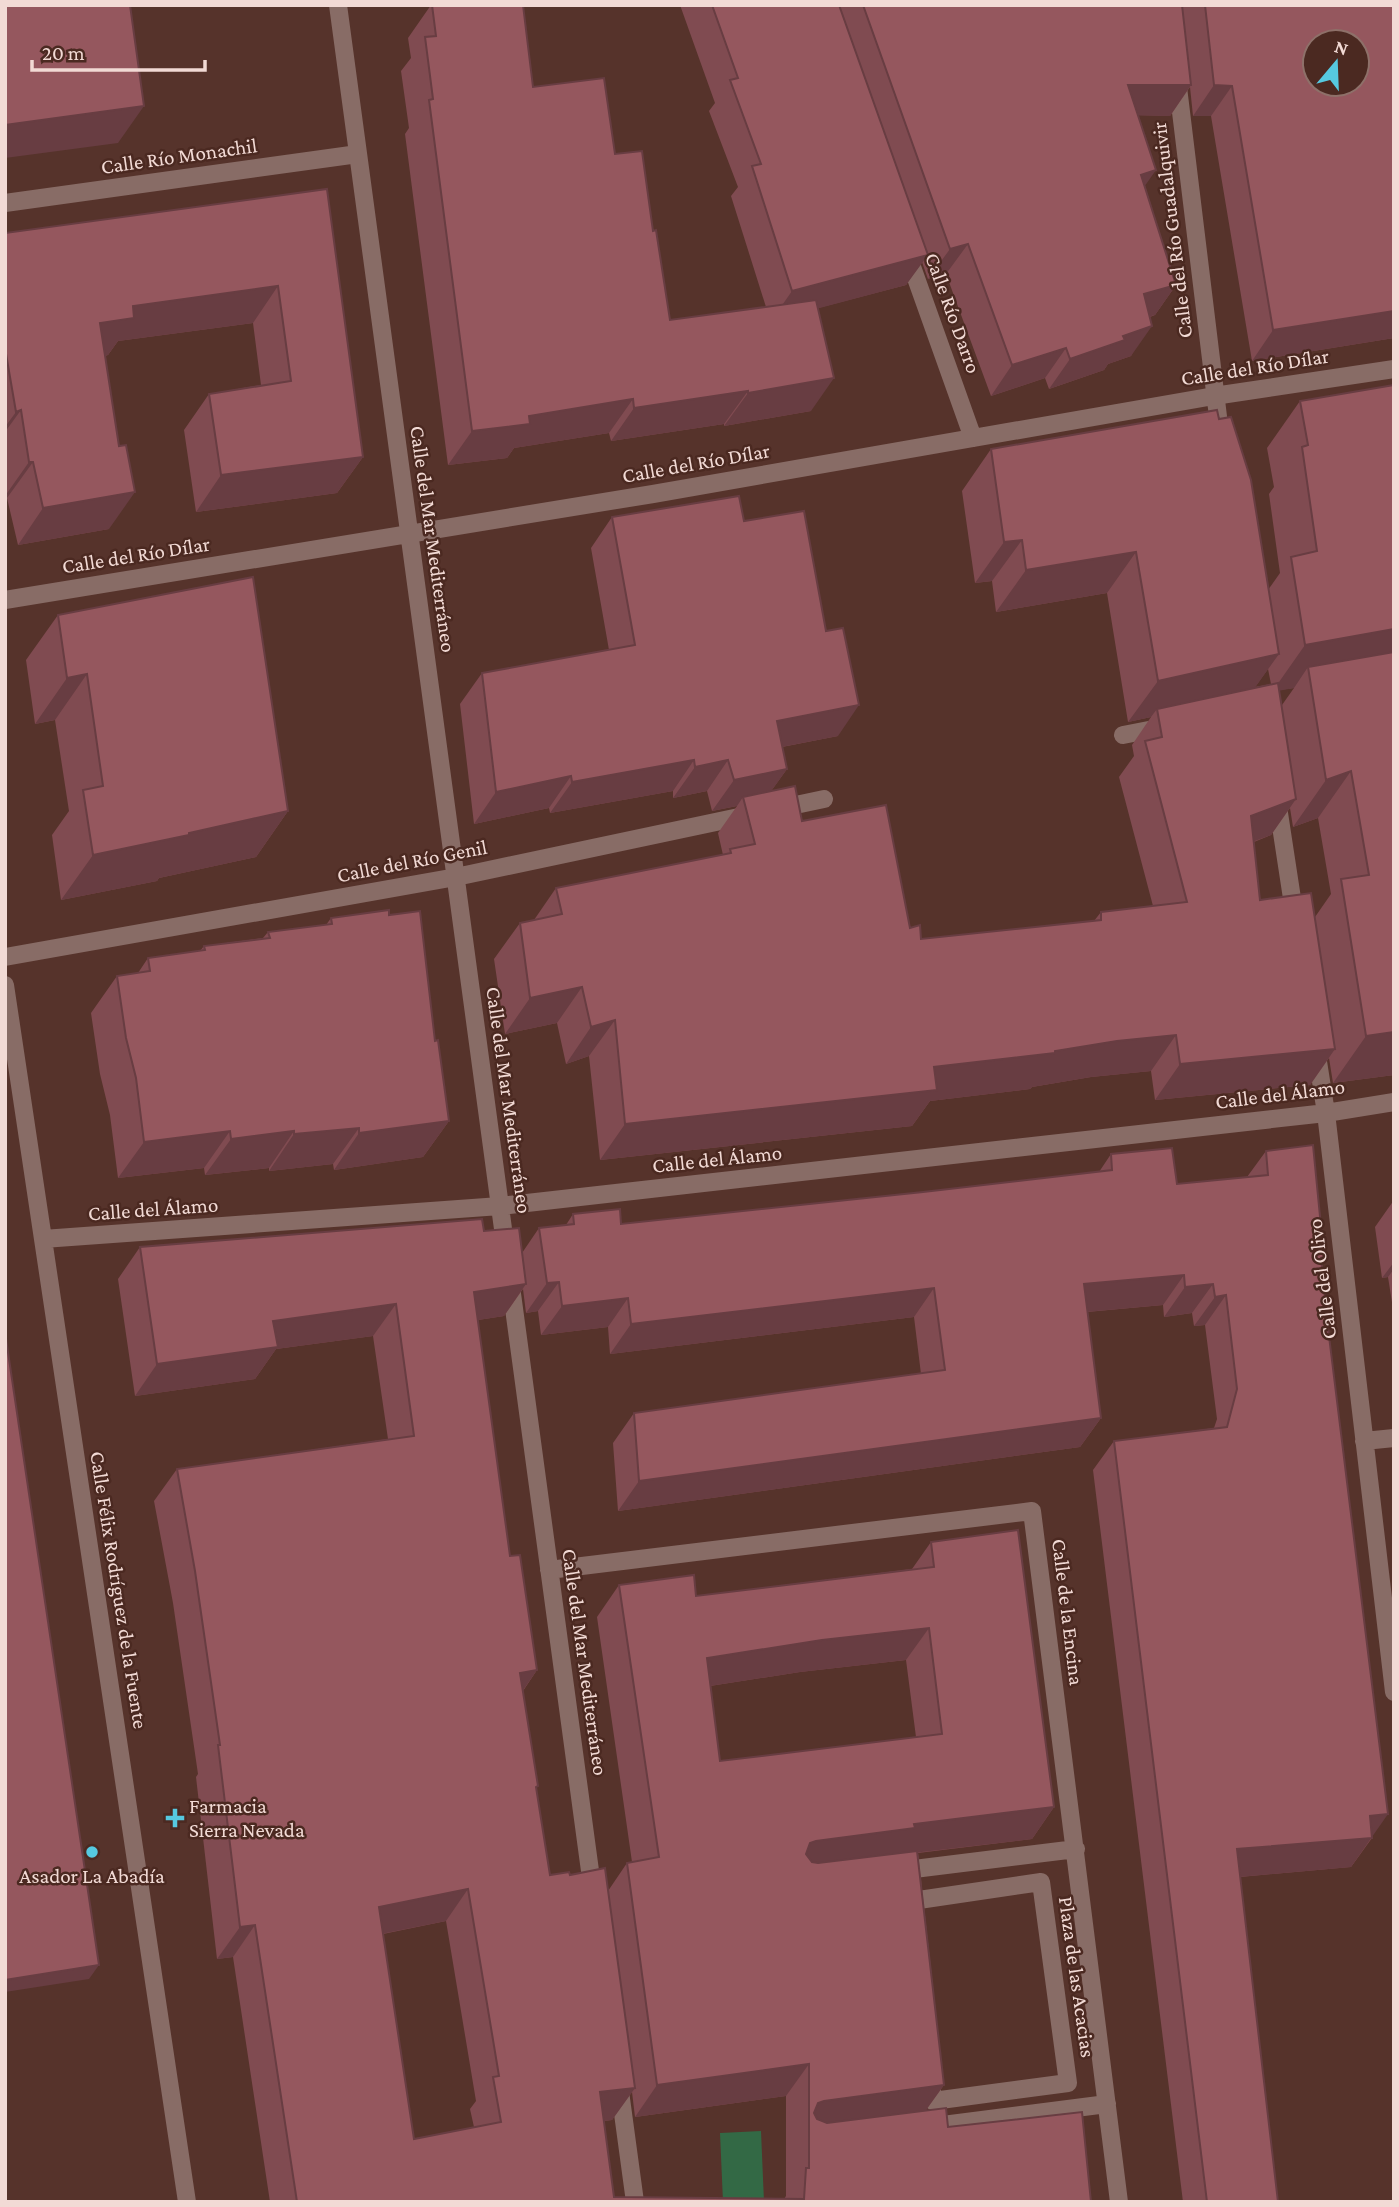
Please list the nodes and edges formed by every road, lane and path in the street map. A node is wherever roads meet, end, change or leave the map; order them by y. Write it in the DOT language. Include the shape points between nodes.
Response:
graph roads {
  1 [pos="338,5"];
  2 [pos="1175,59"];
  3 [pos="358,154"];
  4 [pos="5,203"];
  5 [pos="898,228"];
  6 [pos="1394,369"];
  7 [pos="1214,396"];
  8 [pos="973,438"];
  9 [pos="1222,450"];
  10 [pos="409,533"];
  11 [pos="5,600"];
  12 [pos="1186,722"];
  13 [pos="1123,735"];
  14 [pos="1275,787"];
  15 [pos="824,799"];
  16 [pos="456,877"];
  17 [pos="1298,936"];
  18 [pos="5,957"];
  19 [pos="5,985"];
  20 [pos="1313,1031"];
  21 [pos="1394,1102"];
  22 [pos="1326,1113"];
  23 [pos="500,1206"];
  24 [pos="43,1239"];
  25 [pos="1394,1437"];
  26 [pos="1364,1441"];
  27 [pos="549,1570"];
  28 [pos="1394,1692"];
  29 [pos="1076,1849"];
  30 [pos="884,1873"];
  31 [pos="912,1901"];
  32 [pos="596,1913"];
  33 [pos="616,2064"];
  34 [pos="1107,2104"];
  35 [pos="911,2130"];
  36 [pos="187,2202"];
  37 [pos="635,2202"];
  38 [pos="1119,2202"];
  1 -- 3 [label="street, Calle del Mar Mediterráneo"];
  2 -- 7 [label="street, Calle del Río Guadalquivir"];
  3 -- 4 [label="street, Calle Río Monachil"];
  3 -- 10 [label="street, Calle del Mar Mediterráneo"];
  5 -- 8 [label="street, Calle Río Darro"];
  6 -- 7 [label="street, Calle del Río Dílar"];
  7 -- 8 [label="street, Calle del Río Dílar"];
  7 -- 9 [label="street, Calle del Río Guadalquivir"];
  8 -- 10 [label="street, Calle del Río Dílar"];
  10 -- 11 [label="street, Calle del Río Dílar"];
  10 -- 16 [label="street, Calle del Mar Mediterráneo"];
  12 -- 13 [label="street"];
  14 -- 17 [label="street"];
  15 -- 16 [label="street, Calle del Río Genil"];
  16 -- 18 [label="street, Calle del Río Genil"];
  16 -- 23 [label="street, Calle del Mar Mediterráneo"];
  19 -- 24 [label="street, Calle Félix Rodríguez de la Fuente"];
  20 -- 22 [label="street"];
  21 -- 22 [label="street, Calle del Álamo"];
  22 -- 23 [label="street, Calle del Álamo"];
  22 -- 26 [label="street, Calle del Olivo"];
  23 -- 24 [label="street, Calle del Álamo"];
  23 -- 27 [label="street, Calle del Mar Mediterráneo"];
  24 -- 36 [label="street, Calle Félix Rodríguez de la Fuente"];
  25 -- 26 [label="street"];
  26 -- 28 [label="street, Calle del Olivo"];
  27 -- 29 [label="street, Calle de la Encina" via="1032,1511"];
  27 -- 32 [label="street, Calle del Mar Mediterráneo"];
  29 -- 30 [label="street"];
  29 -- 34 [label="street, Calle de la Encina"];
  31 -- 31 [label="street, Plaza de las Acacias" via="1041,1882 1068,2082 933,2101"];
  33 -- 37 [label="street"];
  34 -- 35 [label="street"];
  34 -- 38 [label="street, Calle de la Encina"];
}
